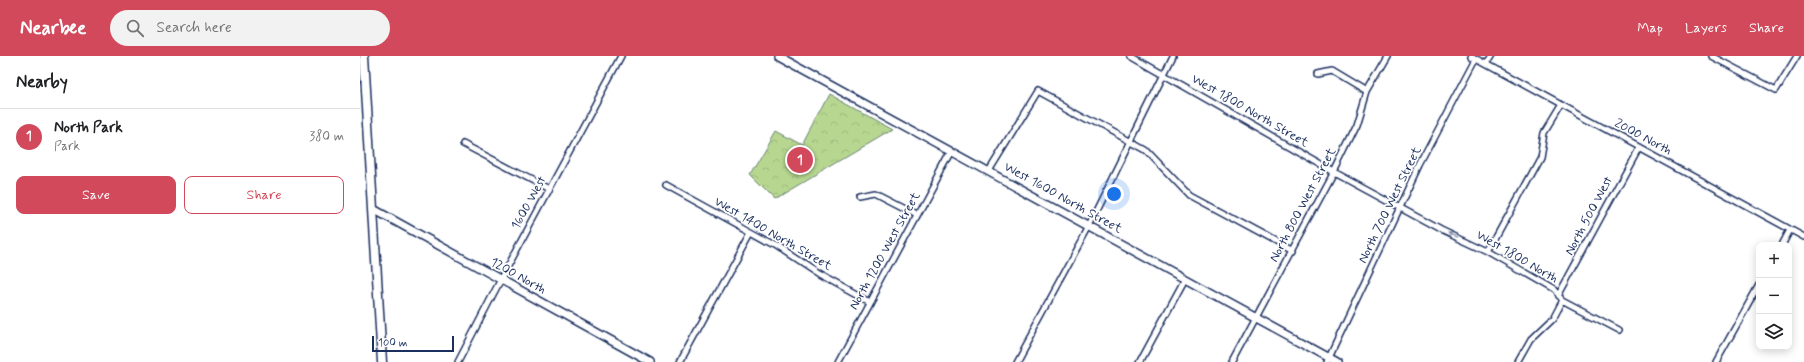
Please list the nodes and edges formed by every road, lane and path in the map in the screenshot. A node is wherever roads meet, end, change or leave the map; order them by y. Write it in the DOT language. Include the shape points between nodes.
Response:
graph roads {
  1 [pos="364,56"];
  2 [pos="621,56"];
  3 [pos="778,56"];
  4 [pos="1131,56"];
  5 [pos="1173,56"];
  6 [pos="1388,56"];
  7 [pos="1491,56"];
  8 [pos="1711,56"];
  9 [pos="1797,56"];
  10 [pos="1474,57"];
  11 [pos="1486,64"];
  12 [pos="1164,74"];
  13 [pos="1318,74"];
  14 [pos="1367,92"];
  15 [pos="1561,105"];
  16 [pos="1131,141"];
  17 [pos="464,144"];
  18 [pos="1638,147"];
  19 [pos="952,151"];
  20 [pos="989,171"];
  21 [pos="1334,172"];
  22 [pos="666,185"];
  23 [pos="549,189"];
  24 [pos="860,197"];
  25 [pos="1400,208"];
  26 [pos="375,210"];
  27 [pos="917,215"];
  28 [pos="1089,226"];
  29 [pos="1790,230"];
  30 [pos="751,232"];
  31 [pos="1804,237"];
  32 [pos="1784,242"];
  33 [pos="1292,251"];
  34 [pos="1488,252"];
  35 [pos="1185,279"];
  36 [pos="500,280"];
  37 [pos="1756,290"];
  38 [pos="1560,298"];
  39 [pos="870,302"];
  40 [pos="1256,317"];
  41 [pos="1619,330"];
  42 [pos="1328,360"];
  43 [pos="382,362"];
  44 [pos="458,362"];
  45 [pos="650,362"];
  46 [pos="680,362"];
  47 [pos="838,362"];
  48 [pos="1015,362"];
  49 [pos="1140,362"];
  50 [pos="1232,362"];
  51 [pos="1337,362"];
  52 [pos="1518,362"];
  53 [pos="1716,362"];
  1 -- 26 [label="main road"];
  2 -- 23 [label="street, 1600 West"];
  3 -- 19 [label="street, West 1600 North Street"];
  4 -- 12 [label="street, West 1800 North Street"];
  5 -- 12 [label="street"];
  6 -- 14 [label="street, North 800 West Street"];
  7 -- 11 [label="street"];
  8 -- 9 [label="street" via="1776,90"];
  10 -- 11 [label="street, 2000 North"];
  10 -- 25 [label="street, North 700 West Street"];
  11 -- 15 [label="street, 2000 North"];
  12 -- 16 [label="street"];
  12 -- 21 [label="street, West 1800 North Street"];
  13 -- 14 [label="street" via="1332,71"];
  14 -- 21 [label="street, North 800 West Street" via="1357,125"];
  15 -- 18 [label="street, 2000 North"];
  15 -- 34 [label="street" via="1544,133 1540,156"];
  16 -- 20 [label="street" via="1038,91"];
  16 -- 28 [label="street"];
  16 -- 33 [label="street" via="1146,150 1189,195"];
  17 -- 23 [label="street"];
  18 -- 29 [label="street, 2000 North"];
  18 -- 38 [label="street, North 500 West"];
  19 -- 20 [label="street, West 1600 North Street"];
  19 -- 27 [label="street, North 1200 West Street"];
  20 -- 28 [label="street, West 1600 North Street"];
  21 -- 25 [label="street, West 1800 North Street"];
  21 -- 33 [label="street, North 800 West Street"];
  22 -- 30 [label="street, West 1400 North Street"];
  23 -- 36 [label="street, 1600 West"];
  24 -- 27 [label="street" via="876,194"];
  34 -- 25 [label="street, West 1800 North, one-way"];
  25 -- 42 [label="street, North 700 West Street"];
  26 -- 36 [label="street, 1200 North"];
  26 -- 43 [label="main road"];
  27 -- 39 [label="street, North 1200 West Street"];
  28 -- 35 [label="street, West 1600 North Street"];
  28 -- 48 [label="street"];
  29 -- 31 [label="street, 2000 North"];
  29 -- 32 [label="street"];
  30 -- 39 [label="street, West 1400 North Street"];
  30 -- 46 [label="street"];
  33 -- 40 [label="street, North 800 West Street"];
  34 -- 38 [label="street, West 1800 North" via="1554,290"];
  35 -- 40 [label="street, West 1600 North Street"];
  35 -- 49 [label="street"];
  36 -- 44 [label="street, 1600 West"];
  36 -- 45 [label="street, 1200 North"];
  37 -- 53 [label="street"];
  38 -- 41 [label="street, West 1800 North"];
  38 -- 52 [label="street, North 500 West" via="1552,319 1531,338"];
  39 -- 47 [label="street, North 1200 West Street"];
  40 -- 42 [label="street, West 1600 North Street"];
  40 -- 50 [label="street, North 800 West Street"];
  42 -- 51 [label="street, West 1600 North Street"];
}
